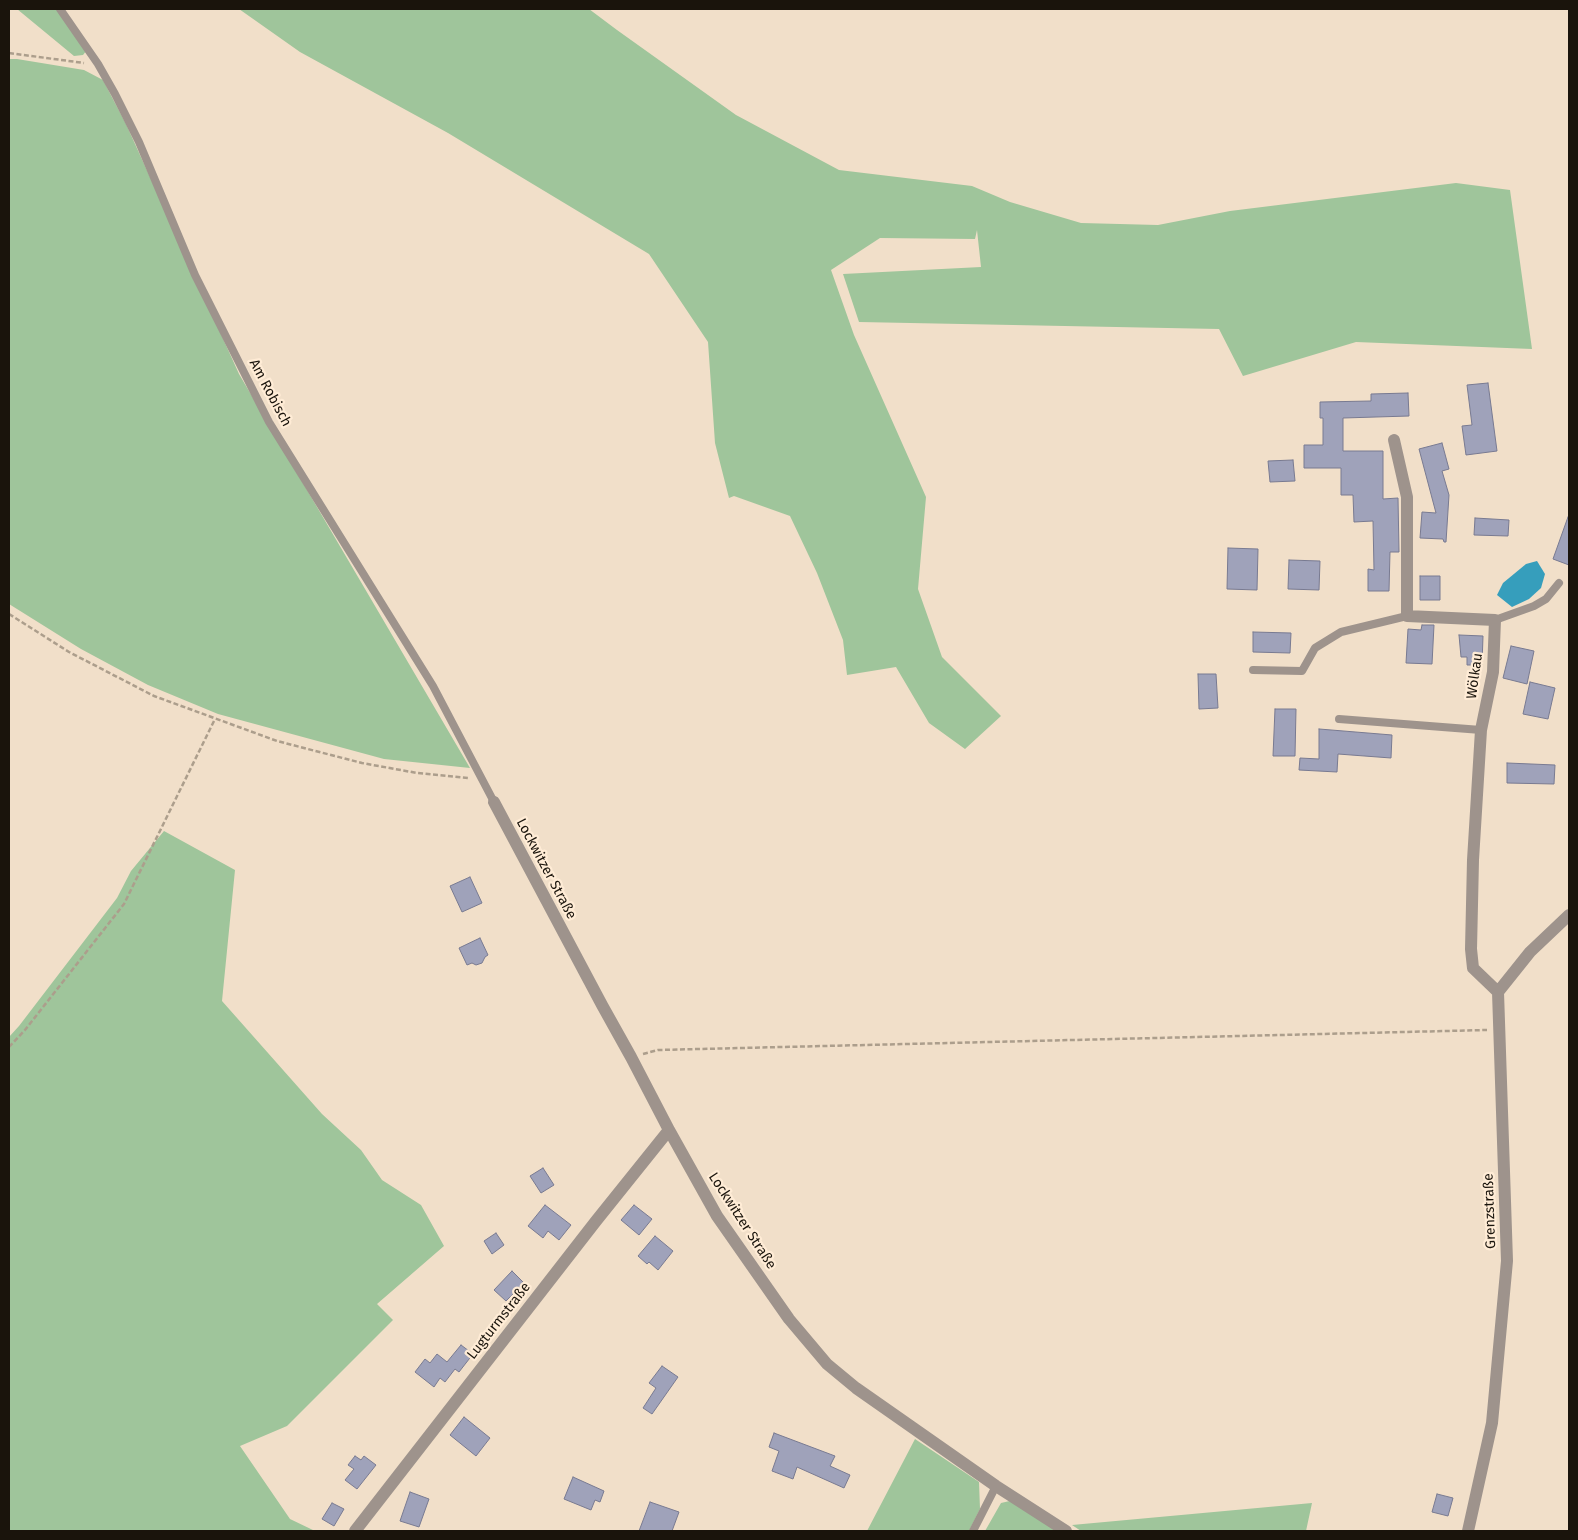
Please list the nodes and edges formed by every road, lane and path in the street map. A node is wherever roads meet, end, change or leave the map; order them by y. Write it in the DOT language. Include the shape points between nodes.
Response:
graph roads {
  1 [pos="60,9"];
  2 [pos="9,54"];
  3 [pos="98,64"];
  4 [pos="1394,440"];
  5 [pos="1559,583"];
  6 [pos="9,614"];
  7 [pos="1407,616"];
  8 [pos="1495,620"];
  9 [pos="1253,670"];
  10 [pos="215,719"];
  11 [pos="1339,719"];
  12 [pos="1481,730"];
  13 [pos="480,778"];
  14 [pos="494,802"];
  15 [pos="1569,915"];
  16 [pos="1498,992"];
  17 [pos="1499,1030"];
  18 [pos="9,1047"];
  19 [pos="631,1057"];
  20 [pos="669,1130"];
  21 [pos="996,1486"];
  22 [pos="355,1531"];
  23 [pos="973,1531"];
  24 [pos="1066,1531"];
  25 [pos="1468,1531"];
  1 -- 3 [label="lane, Am Robisch"];
  2 -- 3 [label="path"];
  3 -- 13 [label="lane, Am Robisch" via="139,142 195,275 269,422 433,686"];
  4 -- 7 [label="street" via="1407,497"];
  5 -- 8 [label="lane" via="1546,599 1534,606"];
  6 -- 10 [label="path" via="69,652 154,696"];
  7 -- 8 [label="street"];
  7 -- 9 [label="lane" via="1341,632 1315,648 1302,671"];
  8 -- 12 [label="street, Wölkau" via="1493,672"];
  10 -- 13 [label="path" via="277,742 362,763 458,778"];
  10 -- 18 [label="path" via="124,904"];
  11 -- 12 [label="lane"];
  12 -- 16 [label="street, Wölkau" via="1471,949 1473,968"];
  13 -- 14 [label="lane, Am Robisch"];
  14 -- 19 [label="street, Lockwitzer Straße"];
  15 -- 16 [label="street" via="1530,952"];
  16 -- 17 [label="street, Grenzstraße"];
  17 -- 19 [label="path" via="658,1050"];
  17 -- 25 [label="street, Grenzstraße" via="1507,1261 1492,1423"];
  19 -- 20 [label="street, Lockwitzer Straße"];
  20 -- 21 [label="street, Lockwitzer Straße" via="718,1216 815,1351 856,1388"];
  20 -- 22 [label="street, Lugturmstraße"];
  21 -- 23 [label="lane"];
  21 -- 24 [label="street, Lockwitzer Straße"];
}
